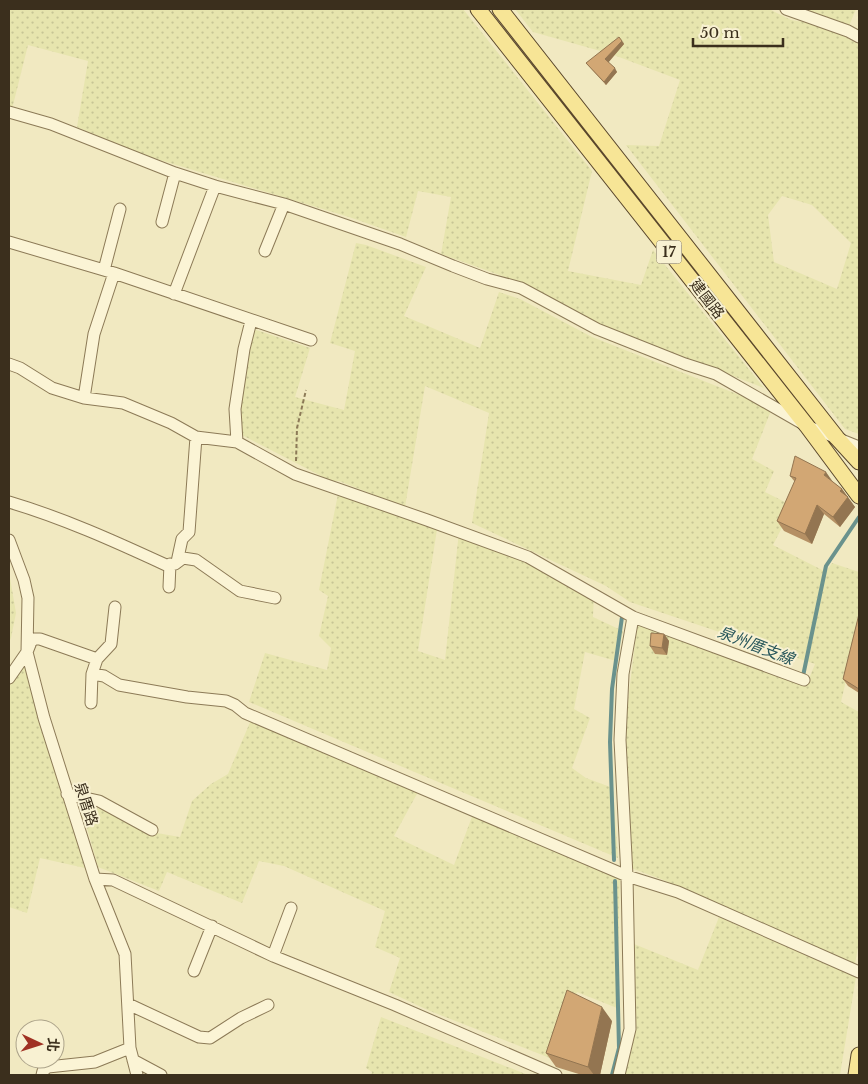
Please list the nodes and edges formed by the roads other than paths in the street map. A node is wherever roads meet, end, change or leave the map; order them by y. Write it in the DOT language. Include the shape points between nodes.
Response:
graph roads {
  1 [pos="478,9"];
  2 [pos="500,9"];
  3 [pos="786,9"];
  4 [pos="859,37"];
  5 [pos="9,112"];
  6 [pos="175,172"];
  7 [pos="215,186"];
  8 [pos="284,204"];
  9 [pos="120,209"];
  10 [pos="162,222"];
  11 [pos="9,242"];
  12 [pos="265,252"];
  13 [pos="109,272"];
  14 [pos="174,294"];
  15 [pos="251,321"];
  16 [pos="311,340"];
  17 [pos="9,364"];
  18 [pos="84,398"];
  19 [pos="808,426"];
  20 [pos="196,437"];
  21 [pos="838,438"];
  22 [pos="236,442"];
  23 [pos="859,447"];
  24 [pos="859,462"];
  25 [pos="859,496"];
  26 [pos="9,502"];
  27 [pos="9,540"];
  28 [pos="174,563"];
  29 [pos="169,587"];
  30 [pos="275,598"];
  31 [pos="115,607"];
  32 [pos="633,617"];
  33 [pos="27,652"];
  34 [pos="97,659"];
  35 [pos="92,674"];
  36 [pos="9,678"];
  37 [pos="804,680"];
  38 [pos="91,703"];
  39 [pos="67,794"];
  40 [pos="152,830"];
  41 [pos="627,876"];
  42 [pos="94,879"];
  43 [pos="291,908"];
  44 [pos="212,926"];
  45 [pos="273,956"];
  46 [pos="194,971"];
  47 [pos="859,972"];
  48 [pos="128,1004"];
  49 [pos="268,1006"];
  50 [pos="130,1048"];
  51 [pos="859,1055"];
  52 [pos="133,1060"];
  53 [pos="42,1075"];
  54 [pos="136,1075"];
  55 [pos="161,1075"];
  56 [pos="556,1075"];
  57 [pos="619,1075"];
  58 [pos="856,1075"];
  1 -- 19 [label="main road, 建國路 / 17"];
  2 -- 21 [label="main road, 建國路 / 17"];
  3 -- 4 [label="street"];
  5 -- 6 [label="street" via="51,124"];
  6 -- 7 [label="street"];
  6 -- 10 [label="street"];
  7 -- 8 [label="street"];
  7 -- 14 [label="street"];
  8 -- 12 [label="street"];
  8 -- 19 [label="street" via="400,244 462,270 521,288 597,329 716,374"];
  9 -- 13 [label="street"];
  11 -- 13 [label="street"];
  13 -- 14 [label="street"];
  13 -- 18 [label="street" via="94,334"];
  14 -- 15 [label="street"];
  15 -- 16 [label="street"];
  15 -- 22 [label="street" via="235,409"];
  17 -- 18 [label="street" via="52,388"];
  18 -- 20 [label="street" via="123,403"];
  19 -- 21 [label="street"];
  19 -- 25 [label="main road, 建國路 / 17"];
  20 -- 22 [label="street"];
  20 -- 28 [label="street" via="189,532 182,539"];
  21 -- 23 [label="street"];
  21 -- 24 [label="main road, 建國路 / 17"];
  22 -- 32 [label="street" via="295,474 528,557"];
  26 -- 28 [label="street" via="46,513 166,565"];
  27 -- 33 [label="street, 泉厝路" via="28,598"];
  28 -- 29 [label="street"];
  28 -- 30 [label="street" via="183,558 196,560 240,591"];
  31 -- 34 [label="street" via="111,644"];
  32 -- 37 [label="street"];
  32 -- 41 [label="street" via="623,674 620,740"];
  33 -- 34 [label="street" via="31,642 40,639"];
  33 -- 36 [label="street"];
  33 -- 39 [label="street, 泉厝路"];
  34 -- 35 [label="street"];
  35 -- 38 [label="street"];
  35 -- 41 [label="street" via="104,676 120,685 226,701 244,713"];
  39 -- 40 [label="street" via="99,801"];
  39 -- 42 [label="street, 泉厝路"];
  41 -- 47 [label="street" via="678,892"];
  41 -- 57 [label="street" via="630,1029"];
  42 -- 44 [label="street" via="113,880"];
  42 -- 48 [label="street, 泉厝路" via="125,954"];
  43 -- 45 [label="street"];
  44 -- 45 [label="street"];
  44 -- 46 [label="street"];
  45 -- 56 [label="street"];
  48 -- 49 [label="street" via="198,1037 210,1038 241,1018"];
  48 -- 50 [label="street, 泉厝路"];
  50 -- 52 [label="street, 泉厝路"];
  50 -- 53 [label="street" via="95,1062 48,1066"];
  51 -- 58 [label="main road"];
  52 -- 54 [label="street, 泉厝路"];
  52 -- 55 [label="street"];
}
